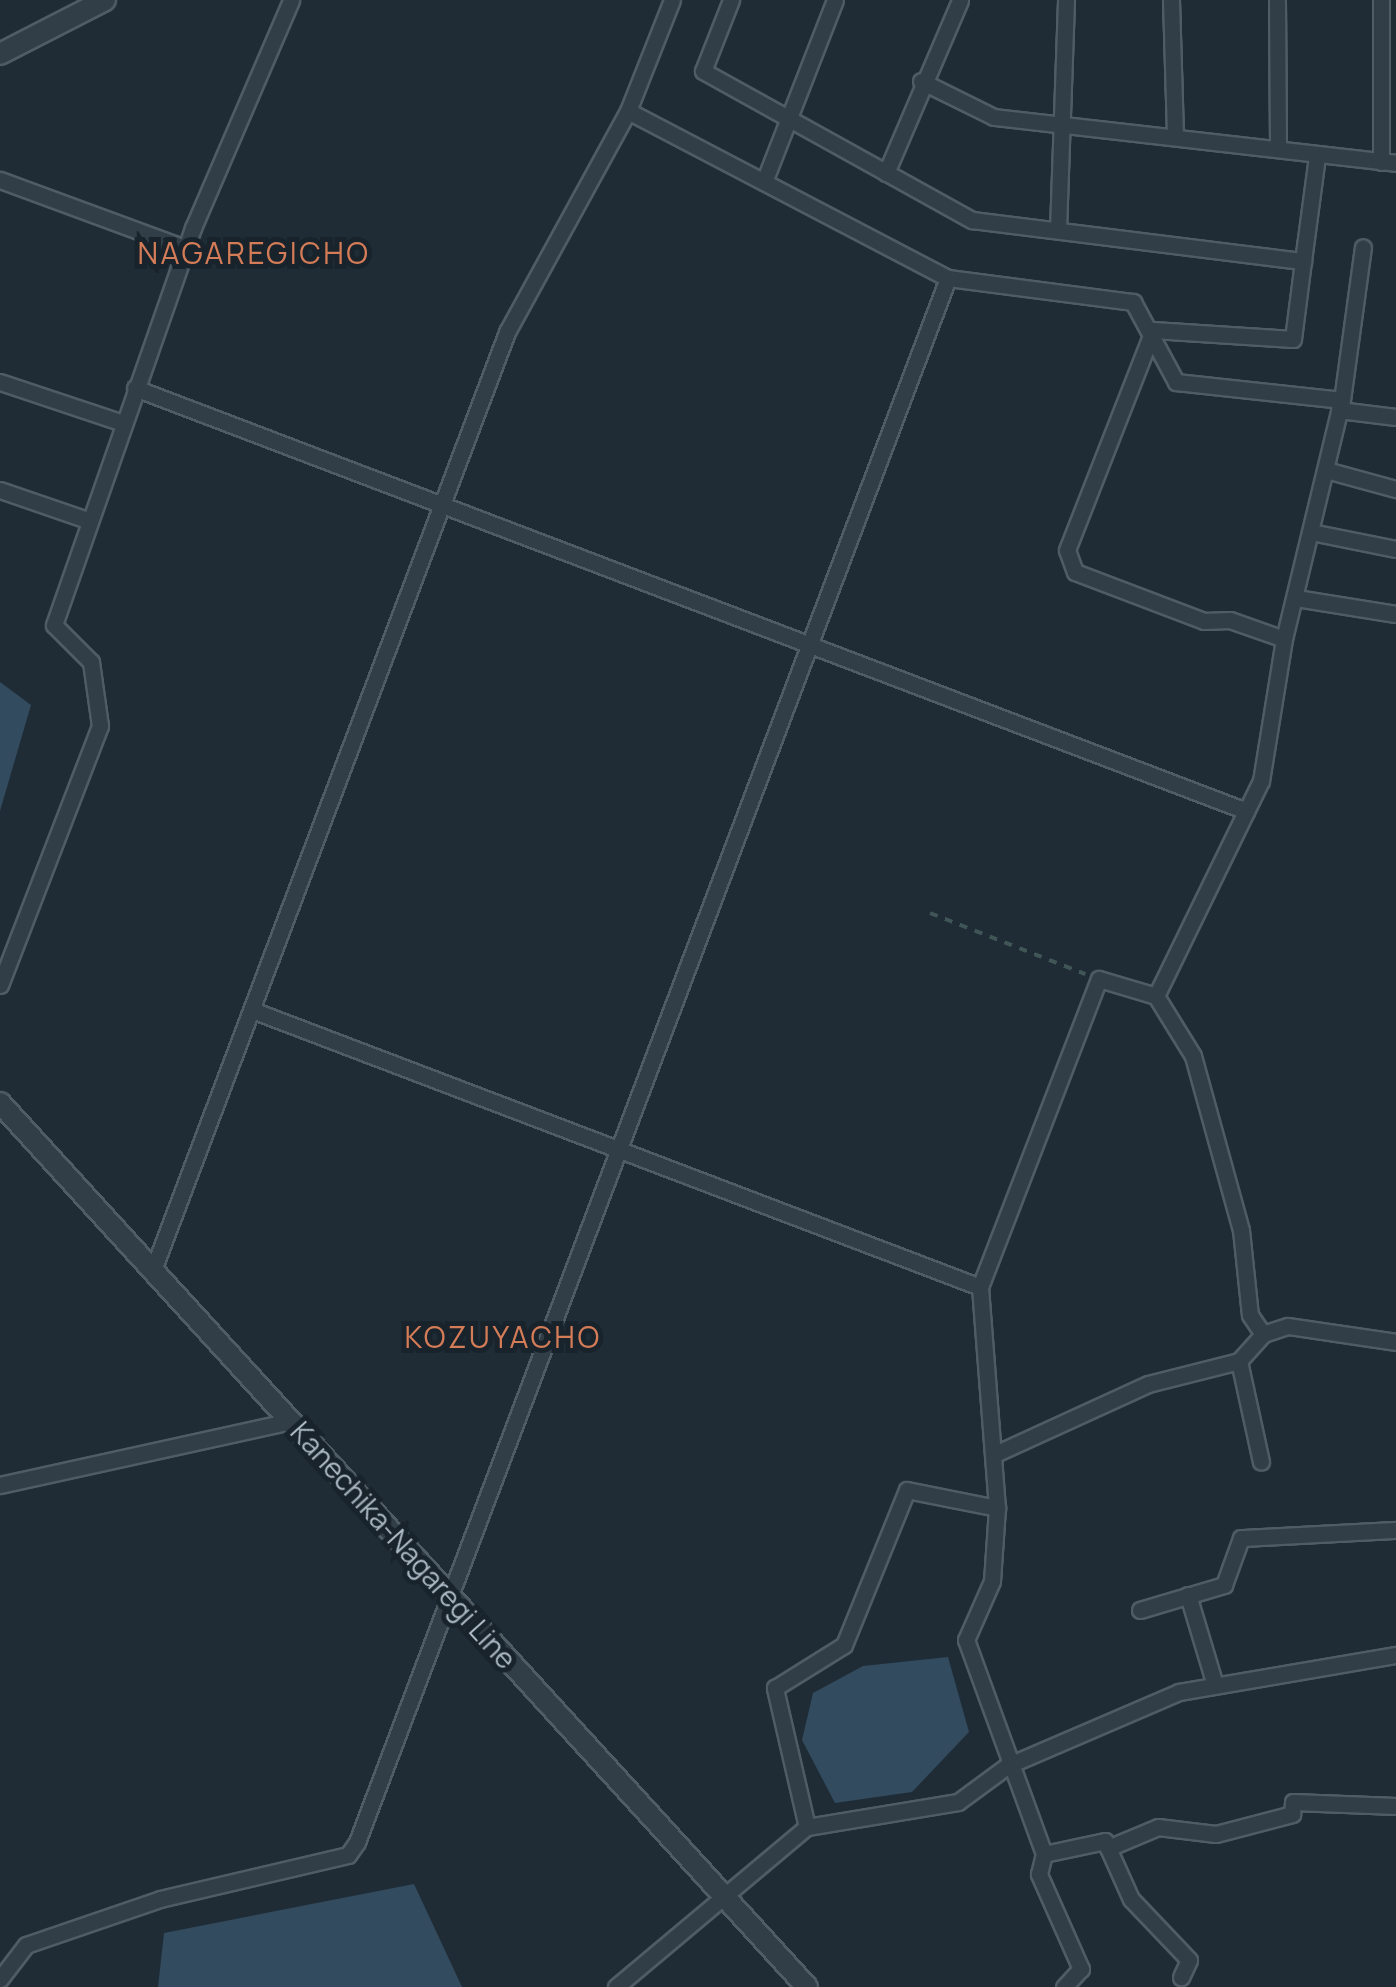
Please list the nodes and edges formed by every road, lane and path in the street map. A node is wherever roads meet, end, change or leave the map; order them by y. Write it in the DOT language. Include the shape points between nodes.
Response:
graph roads {
  1 [pos="105,0"];
  2 [pos="291,0"];
  3 [pos="672,0"];
  4 [pos="731,0"];
  5 [pos="835,0"];
  6 [pos="960,0"];
  7 [pos="1066,0"];
  8 [pos="1170,0"];
  9 [pos="1278,0"];
  10 [pos="1381,0"];
  11 [pos="0,54"];
  12 [pos="921,81"];
  13 [pos="628,111"];
  14 [pos="787,120"];
  15 [pos="1064,123"];
  16 [pos="1175,137"];
  17 [pos="1278,150"];
  18 [pos="1317,156"];
  19 [pos="1389,163"];
  20 [pos="886,173"];
  21 [pos="0,180"];
  22 [pos="764,182"];
  23 [pos="1058,230"];
  24 [pos="1363,247"];
  25 [pos="186,248"];
  26 [pos="1303,260"];
  27 [pos="948,278"];
  28 [pos="1154,330"];
  29 [pos="0,382"];
  30 [pos="136,388"];
  31 [pos="1341,405"];
  32 [pos="1396,417"];
  33 [pos="124,423"];
  34 [pos="1326,470"];
  35 [pos="1396,489"];
  36 [pos="0,490"];
  37 [pos="442,504"];
  38 [pos="90,522"];
  39 [pos="1311,532"];
  40 [pos="1396,549"];
  41 [pos="1296,598"];
  42 [pos="1396,614"];
  43 [pos="1284,639"];
  44 [pos="807,644"];
  45 [pos="1246,810"];
  46 [pos="930,913"];
  47 [pos="1099,979"];
  48 [pos="0,984"];
  49 [pos="1156,996"];
  50 [pos="252,1010"];
  51 [pos="0,1102"];
  52 [pos="618,1146"];
  53 [pos="153,1270"];
  54 [pos="980,1287"];
  55 [pos="1263,1334"];
  56 [pos="1396,1342"];
  57 [pos="1239,1361"];
  58 [pos="291,1421"];
  59 [pos="995,1454"];
  60 [pos="1261,1462"];
  61 [pos="0,1485"];
  62 [pos="997,1508"];
  63 [pos="1396,1530"];
  64 [pos="450,1596"];
  65 [pos="1188,1596"];
  66 [pos="1140,1610"];
  67 [pos="1396,1655"];
  68 [pos="1215,1685"];
  69 [pos="1007,1766"];
  70 [pos="1396,1806"];
  71 [pos="807,1827"];
  72 [pos="1108,1848"];
  73 [pos="1044,1854"];
  74 [pos="721,1892"];
  75 [pos="1181,1978"];
  76 [pos="0,1979"];
  77 [pos="616,1987"];
  78 [pos="807,1987"];
  79 [pos="1064,1987"];
  1 -- 11 [label="street"];
  2 -- 25 [label="street"];
  3 -- 13 [label="street"];
  4 -- 14 [label="street" via="702,70"];
  5 -- 14 [label="street"];
  6 -- 12 [label="street"];
  7 -- 15 [label="street"];
  8 -- 16 [label="street"];
  9 -- 17 [label="street"];
  10 -- 19 [label="street"];
  12 -- 15 [label="street" via="994,117"];
  12 -- 20 [label="street"];
  13 -- 22 [label="street"];
  13 -- 37 [label="street" via="507,332"];
  14 -- 20 [label="street"];
  14 -- 22 [label="street"];
  15 -- 16 [label="street"];
  15 -- 23 [label="street"];
  16 -- 17 [label="street"];
  17 -- 18 [label="street"];
  18 -- 19 [label="street"];
  18 -- 26 [label="street"];
  20 -- 23 [label="street" via="972,220"];
  21 -- 25 [label="street"];
  22 -- 27 [label="street"];
  23 -- 26 [label="street"];
  24 -- 31 [label="street"];
  25 -- 30 [label="street"];
  26 -- 28 [label="street" via="1293,339"];
  27 -- 28 [label="street" via="1133,302"];
  27 -- 44 [label="street"];
  28 -- 31 [label="street" via="1176,382"];
  28 -- 43 [label="street" via="1069,563 1204,621 1230,620"];
  29 -- 33 [label="street"];
  30 -- 33 [label="street"];
  30 -- 37 [label="street"];
  31 -- 32 [label="street"];
  31 -- 34 [label="street"];
  33 -- 38 [label="street"];
  34 -- 35 [label="street"];
  34 -- 39 [label="street"];
  36 -- 38 [label="street"];
  37 -- 44 [label="street"];
  37 -- 50 [label="street"];
  38 -- 48 [label="street" via="54,625 91,662 100,726"];
  39 -- 40 [label="street"];
  39 -- 41 [label="street"];
  41 -- 42 [label="street"];
  41 -- 43 [label="street"];
  43 -- 45 [label="street" via="1260,780"];
  44 -- 45 [label="street"];
  44 -- 52 [label="street"];
  45 -- 49 [label="street"];
  46 -- 47 [label="path"];
  47 -- 49 [label="street"];
  47 -- 54 [label="street"];
  49 -- 55 [label="street" via="1193,1056 1241,1230 1250,1316"];
  50 -- 52 [label="street"];
  50 -- 53 [label="street"];
  51 -- 53 [label="street, Kanechika-Nagaregi Line"];
  52 -- 54 [label="street"];
  52 -- 64 [label="street"];
  53 -- 58 [label="street, Kanechika-Nagaregi Line"];
  54 -- 59 [label="street"];
  55 -- 56 [label="street" via="1332,1328"];
  55 -- 57 [label="street"];
  57 -- 59 [label="street" via="1148,1384"];
  57 -- 60 [label="street"];
  58 -- 61 [label="street"];
  58 -- 64 [label="street, Kanechika-Nagaregi Line"];
  59 -- 62 [label="street"];
  62 -- 69 [label="street" via="992,1581 966,1640"];
  62 -- 71 [label="street" via="907,1490 844,1644 775,1688"];
  63 -- 65 [label="street" via="1240,1538 1224,1585"];
  64 -- 74 [label="street, Kanechika-Nagaregi Line"];
  64 -- 76 [label="street" via="348,1855 160,1898 43,1939"];
  65 -- 66 [label="street"];
  65 -- 68 [label="street"];
  67 -- 68 [label="street"];
  68 -- 69 [label="street"];
  69 -- 71 [label="street" via="958,1802"];
  69 -- 73 [label="street"];
  70 -- 72 [label="street" via="1293,1802 1292,1814 1216,1834 1181,1824"];
  71 -- 74 [label="street"];
  72 -- 73 [label="street" via="1105,1841"];
  72 -- 75 [label="street" via="1131,1899 1189,1960"];
  73 -- 79 [label="street" via="1038,1874 1081,1970"];
  74 -- 77 [label="street"];
  74 -- 78 [label="street, Kanechika-Nagaregi Line"];
}
